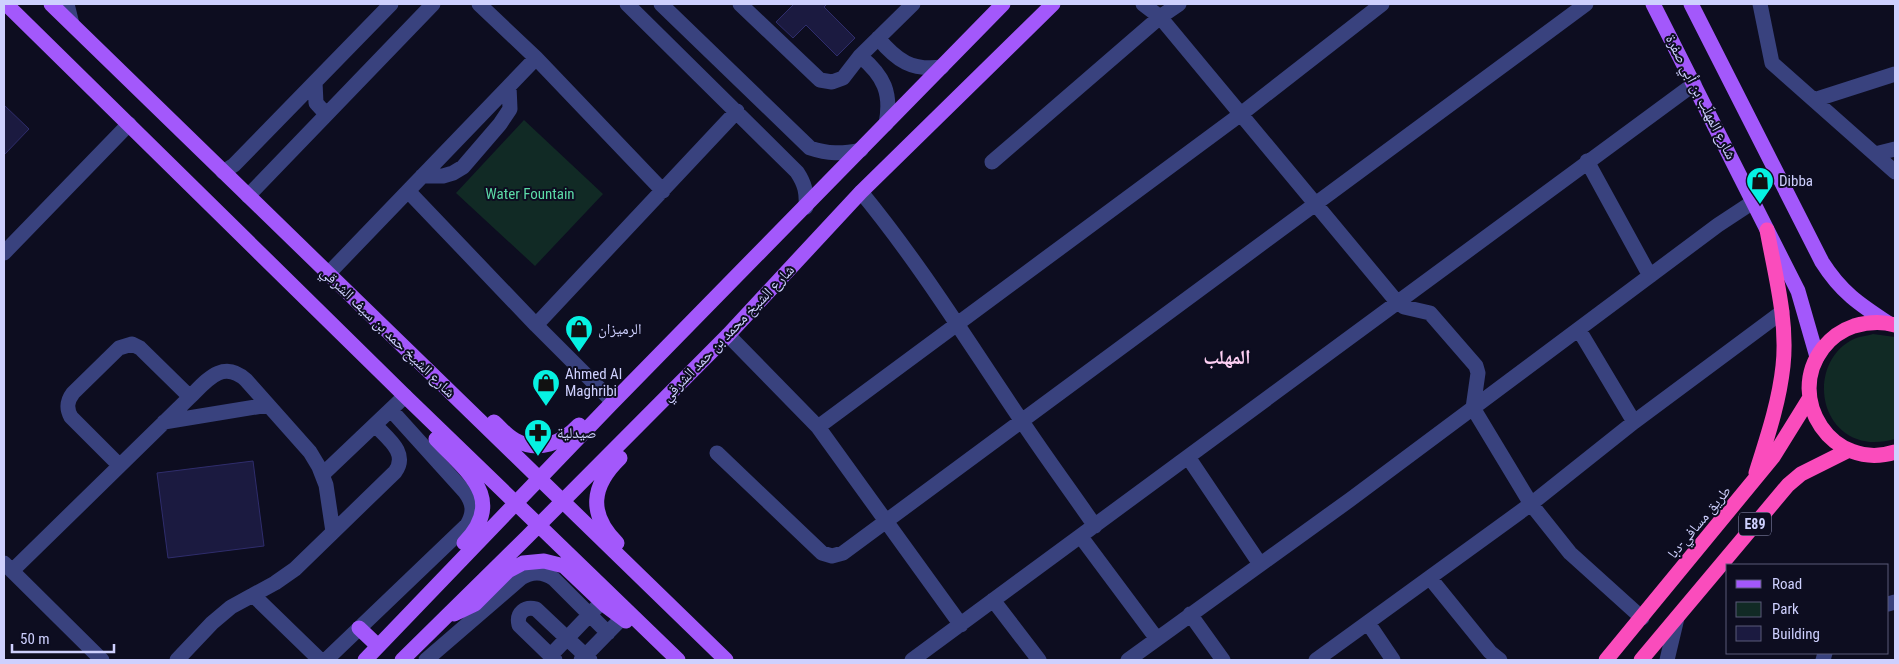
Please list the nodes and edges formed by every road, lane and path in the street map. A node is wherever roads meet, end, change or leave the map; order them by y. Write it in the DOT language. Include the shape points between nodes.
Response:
graph roads {
  1 [pos="51,4"];
  2 [pos="67,4"];
  3 [pos="391,4"];
  4 [pos="433,4"];
  5 [pos="479,4"];
  6 [pos="627,4"];
  7 [pos="662,4"];
  8 [pos="740,4"];
  9 [pos="913,4"];
  10 [pos="1003,4"];
  11 [pos="1053,4"];
  12 [pos="1143,4"];
  13 [pos="1179,4"];
  14 [pos="1382,4"];
  15 [pos="1586,4"];
  16 [pos="1654,4"];
  17 [pos="1691,4"];
  18 [pos="1760,4"];
  19 [pos="8,7"];
  20 [pos="1160,16"];
  21 [pos="72,24"];
  22 [pos="878,38"];
  23 [pos="860,56"];
  24 [pos="536,58"];
  25 [pos="942,67"];
  26 [pos="1895,74"];
  27 [pos="315,82"];
  28 [pos="1694,84"];
  29 [pos="509,86"];
  30 [pos="1814,100"];
  31 [pos="737,112"];
  32 [pos="326,114"];
  33 [pos="1241,114"];
  34 [pos="129,124"];
  35 [pos="886,124"];
  36 [pos="801,140"];
  37 [pos="1895,148"];
  38 [pos="861,150"];
  39 [pos="1875,154"];
  40 [pos="784,158"];
  41 [pos="1588,161"];
  42 [pos="992,162"];
  43 [pos="223,172"];
  44 [pos="1895,172"];
  45 [pos="422,176"];
  46 [pos="408,191"];
  47 [pos="663,191"];
  48 [pos="862,192"];
  49 [pos="248,196"];
  50 [pos="1753,202"];
  51 [pos="1316,204"];
  52 [pos="806,207"];
  53 [pos="1767,230"];
  54 [pos="4,252"];
  55 [pos="328,274"];
  56 [pos="1650,276"];
  57 [pos="1397,302"];
  58 [pos="1782,312"];
  59 [pos="958,324"];
  60 [pos="1892,324"];
  61 [pos="536,325"];
  62 [pos="1579,330"];
  63 [pos="728,335"];
  64 [pos="1816,357"];
  65 [pos="641,373"];
  66 [pos="439,382"];
  67 [pos="190,397"];
  68 [pos="608,397"];
  69 [pos="409,399"];
  70 [pos="1809,399"];
  71 [pos="663,400"];
  72 [pos="268,405"];
  73 [pos="1473,408"];
  74 [pos="390,410"];
  75 [pos="1021,420"];
  76 [pos="164,422"];
  77 [pos="1634,422"];
  78 [pos="375,425"];
  79 [pos="818,427"];
  80 [pos="1849,450"];
  81 [pos="1895,452"];
  82 [pos="717,454"];
  83 [pos="1188,457"];
  84 [pos="119,465"];
  85 [pos="323,474"];
  86 [pos="539,479"];
  87 [pos="1754,482"];
  88 [pos="562,502"];
  89 [pos="516,503"];
  90 [pos="1531,504"];
  91 [pos="885,520"];
  92 [pos="539,526"];
  93 [pos="1095,526"];
  94 [pos="333,532"];
  95 [pos="1080,536"];
  96 [pos="1260,564"];
  97 [pos="8,567"];
  98 [pos="1430,578"];
  99 [pos="253,595"];
  100 [pos="605,598"];
  101 [pos="993,600"];
  102 [pos="667,604"];
  103 [pos="418,606"];
  104 [pos="1190,614"];
  105 [pos="589,615"];
  106 [pos="625,615"];
  107 [pos="1642,618"];
  108 [pos="1677,618"];
  109 [pos="441,620"];
  110 [pos="1368,623"];
  111 [pos="960,625"];
  112 [pos="359,628"];
  113 [pos="608,633"];
  114 [pos="567,638"];
  115 [pos="1157,638"];
  116 [pos="378,646"];
  117 [pos="552,658"];
  118 [pos="586,659"];
  119 [pos="102,660"];
  120 [pos="177,660"];
  121 [pos="320,660"];
  122 [pos="326,660"];
  123 [pos="365,660"];
  124 [pos="402,660"];
  125 [pos="426,660"];
  126 [pos="678,660"];
  127 [pos="726,660"];
  128 [pos="912,660"];
  129 [pos="1039,660"];
  130 [pos="1128,660"];
  131 [pos="1223,660"];
  132 [pos="1316,660"];
  133 [pos="1393,660"];
  134 [pos="1500,660"];
  135 [pos="1606,660"];
  136 [pos="1641,660"];
  137 [pos="1667,660"];
  1 -- 21 [label="main road, شارع الشيخ حمد بن سيف الشرقي"];
  2 -- 21 [label="street"];
  3 -- 27 [label="street"];
  4 -- 32 [label="street"];
  5 -- 24 [label="street"];
  6 -- 31 [label="street"];
  7 -- 36 [label="street"];
  8 -- 23 [label="street" via="820,80 832,82 843,78"];
  9 -- 22 [label="street"];
  10 -- 25 [label="main road"];
  11 -- 48 [label="main road, شارع الشيخ محمد بن حمد الشرقي"];
  12 -- 20 [label="street"];
  13 -- 20 [label="street"];
  14 -- 33 [label="street"];
  15 -- 51 [label="street"];
  16 -- 28 [label="main road, شارع المهلّب بن أبي صفرة"];
  17 -- 60 [label="main road" via="1822,262 1854,300"];
  18 -- 30 [label="street" via="1772,63"];
  19 -- 34 [label="main road"];
  20 -- 33 [label="street"];
  20 -- 42 [label="street"];
  21 -- 43 [label="main road, شارع الشيخ حمد بن سيف الشرقي"];
  22 -- 23 [label="street"];
  22 -- 25 [label="street" via="889,51 908,64"];
  23 -- 35 [label="street" via="874,67 886,88"];
  24 -- 29 [label="street"];
  24 -- 47 [label="street"];
  25 -- 35 [label="main road"];
  26 -- 30 [label="street"];
  27 -- 32 [label="street" via="316,103"];
  27 -- 43 [label="street" via="234,165"];
  28 -- 41 [label="street"];
  28 -- 50 [label="main road, شارع المهلّب بن أبي صفرة"];
  29 -- 45 [label="street"];
  29 -- 45 [label="street" via="510,109 463,167 443,176"];
  30 -- 39 [label="street"];
  31 -- 40 [label="street"];
  31 -- 47 [label="street"];
  32 -- 49 [label="street"];
  33 -- 51 [label="street"];
  33 -- 59 [label="street"];
  34 -- 54 [label="street"];
  34 -- 69 [label="main road"];
  35 -- 38 [label="main road"];
  36 -- 38 [label="street" via="810,148 826,153 844,154"];
  36 -- 40 [label="street"];
  37 -- 39 [label="street"];
  38 -- 52 [label="main road"];
  39 -- 44 [label="street"];
  40 -- 52 [label="street" via="804,183"];
  41 -- 56 [label="street"];
  41 -- 57 [label="street"];
  43 -- 49 [label="main road, شارع الشيخ حمد بن سيف الشرقي"];
  45 -- 46 [label="street"];
  46 -- 55 [label="street"];
  46 -- 61 [label="street"];
  47 -- 61 [label="street"];
  48 -- 59 [label="street" via="897,235"];
  48 -- 63 [label="main road, شارع الشيخ محمد بن حمد الشرقي"];
  49 -- 55 [label="main road, شارع الشيخ حمد بن سيف الشرقي"];
  50 -- 53 [label="main road, شارع المهلّب بن أبي صفرة"];
  50 -- 56 [label="street"];
  51 -- 57 [label="street"];
  51 -- 75 [label="street"];
  52 -- 65 [label="main road"];
  53 -- 58 [label="highway"];
  53 -- 64 [label="main road, شارع المهلّب بن أبي صفرة" via="1798,291"];
  55 -- 66 [label="main road, شارع الشيخ حمد بن سيف الشرقي"];
  56 -- 62 [label="street"];
  57 -- 73 [label="street" via="1430,313 1476,366"];
  57 -- 83 [label="street"];
  58 -- 77 [label="street"];
  58 -- 87 [label="highway" via="1781,380"];
  59 -- 75 [label="street"];
  59 -- 79 [label="street"];
  60 -- 64 [label="highway" via="1867,322 1847,328 1829,340"];
  61 -- 68 [label="street"];
  62 -- 73 [label="street"];
  62 -- 77 [label="street"];
  63 -- 71 [label="main road, شارع الشيخ محمد بن حمد الشرقي"];
  63 -- 79 [label="street"];
  64 -- 70 [label="highway" via="1809,377"];
  65 -- 68 [label="main road"];
  65 -- 86 [label="main road"];
  66 -- 68 [label="main road" via="459,392 513,439 539,446 550,445 567,436"];
  66 -- 86 [label="main road, شارع الشيخ حمد بن سيف الشرقي"];
  67 -- 72 [label="street" via="215,374 232,371 240,374"];
  67 -- 76 [label="street"];
  67 -- 84 [label="street" via="140,348 132,344 119,348 68,402 69,412"];
  69 -- 74 [label="street"];
  69 -- 89 [label="main road"];
  69 -- 103 [label="main road" via="428,431 475,480 483,502 477,530 433,578"];
  70 -- 80 [label="highway" via="1822,429"];
  70 -- 87 [label="highway, طريق مسافي-دبا / E89"];
  71 -- 88 [label="main road, شارع الشيخ محمد بن حمد الشرقي"];
  71 -- 102 [label="main road" via="653,424 601,480 597,508 599,520 607,533 645,572"];
  72 -- 76 [label="street"];
  72 -- 85 [label="street" via="310,452"];
  73 -- 90 [label="street"];
  73 -- 96 [label="street"];
  74 -- 78 [label="street"];
  74 -- 112 [label="street" via="471,499 472,517"];
  75 -- 91 [label="street"];
  75 -- 93 [label="street"];
  76 -- 84 [label="street"];
  77 -- 90 [label="street"];
  78 -- 85 [label="street"];
  78 -- 94 [label="street" via="398,450 400,464"];
  79 -- 91 [label="street"];
  80 -- 81 [label="highway" via="1868,455"];
  80 -- 108 [label="highway, E89" via="1801,474 1788,485"];
  82 -- 91 [label="street" via="822,553 832,556 843,553"];
  83 -- 93 [label="street"];
  83 -- 96 [label="street"];
  84 -- 97 [label="street"];
  85 -- 94 [label="street"];
  86 -- 88 [label="main road, شارع الشيخ حمد بن سيف الشرقي"];
  86 -- 89 [label="main road"];
  87 -- 107 [label="highway, طريق مسافي-دبا / E89"];
  88 -- 92 [label="main road, شارع الشيخ محمد بن حمد الشرقي"];
  88 -- 102 [label="main road, شارع الشيخ حمد بن سيف الشرقي"];
  89 -- 92 [label="main road"];
  89 -- 103 [label="main road"];
  90 -- 98 [label="street"];
  90 -- 107 [label="street" via="1570,553"];
  91 -- 111 [label="street"];
  92 -- 100 [label="main road"];
  92 -- 109 [label="main road, شارع الشيخ محمد بن حمد الشرقي"];
  93 -- 95 [label="street"];
  94 -- 99 [label="street" via="295,569"];
  95 -- 101 [label="street"];
  95 -- 115 [label="street"];
  96 -- 104 [label="street"];
  97 -- 119 [label="street"];
  98 -- 110 [label="street"];
  98 -- 134 [label="street"];
  99 -- 120 [label="street" via="221,614"];
  99 -- 121 [label="street"];
  100 -- 105 [label="street"];
  100 -- 106 [label="main road"];
  100 -- 109 [label="main road" via="564,566 538,560 508,571 475,604"];
  101 -- 111 [label="street"];
  101 -- 129 [label="street"];
  102 -- 127 [label="main road, شارع الشيخ حمد بن سيف الشرقي"];
  103 -- 116 [label="main road"];
  104 -- 115 [label="street"];
  104 -- 131 [label="street"];
  105 -- 113 [label="street"];
  105 -- 114 [label="street"];
  105 -- 125 [label="street" via="549,576 532,573 521,578"];
  106 -- 113 [label="street"];
  106 -- 126 [label="main road"];
  107 -- 135 [label="highway, طريق مسافي-دبا / E89"];
  108 -- 136 [label="highway, E89"];
  108 -- 137 [label="street"];
  109 -- 124 [label="main road, شارع الشيخ محمد بن حمد الشرقي"];
  110 -- 132 [label="street"];
  110 -- 133 [label="street"];
  111 -- 128 [label="street"];
  112 -- 116 [label="main road"];
  112 -- 122 [label="street"];
  113 -- 118 [label="street"];
  114 -- 117 [label="street"];
  114 -- 117 [label="street" via="536,609 522,611 519,625"];
  114 -- 118 [label="street"];
  115 -- 130 [label="street"];
  116 -- 123 [label="main road"];
}
